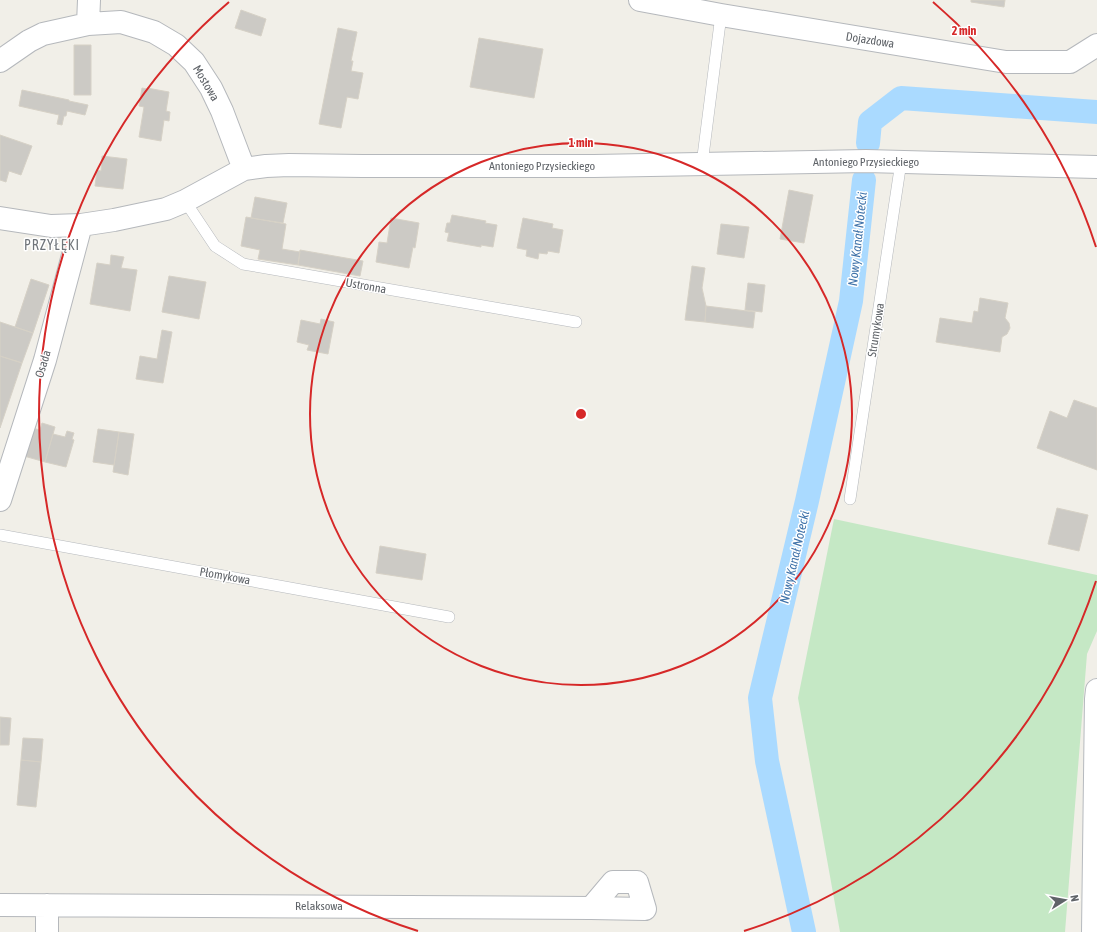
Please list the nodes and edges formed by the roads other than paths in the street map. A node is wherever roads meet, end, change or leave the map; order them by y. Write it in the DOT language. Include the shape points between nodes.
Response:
graph roads {
  1 [pos="89,0"];
  2 [pos="640,0"];
  3 [pos="721,15"];
  4 [pos="88,24"];
  5 [pos="1097,45"];
  6 [pos="0,61"];
  7 [pos="901,162"];
  8 [pos="702,164"];
  9 [pos="1097,167"];
  10 [pos="244,169"];
  11 [pos="185,201"];
  12 [pos="0,218"];
  13 [pos="81,225"];
  14 [pos="576,322"];
  15 [pos="850,499"];
  16 [pos="0,500"];
  17 [pos="0,535"];
  18 [pos="449,616"];
  19 [pos="1097,690"];
  20 [pos="0,904"];
  21 [pos="46,905"];
  22 [pos="591,908"];
  23 [pos="47,932"];
  24 [pos="1093,932"];
  1 -- 4 [label="street"];
  2 -- 3 [label="street, Dojazdowa"];
  3 -- 5 [label="street, Dojazdowa" via="1006,62 1070,62"];
  3 -- 8 [label="lane"];
  4 -- 6 [label="street, Mostowa" via="43,34"];
  4 -- 10 [label="street, Mostowa" via="120,22 154,32 185,53 211,88"];
  7 -- 8 [label="street, Antoniego Przysieckiego"];
  7 -- 9 [label="street, Antoniego Przysieckiego"];
  7 -- 15 [label="lane, Strumykowa"];
  8 -- 10 [label="street, Antoniego Przysieckiego" via="289,165"];
  10 -- 11 [label="street, Antoniego Przysieckiego"];
  11 -- 13 [label="street, Antoniego Przysieckiego" via="166,209"];
  11 -- 14 [label="lane, Ustronna" via="215,246 243,264"];
  12 -- 13 [label="street, Antoniego Przysieckiego" via="51,226"];
  13 -- 16 [label="street, Osada" via="45,360"];
  17 -- 18 [label="lane, Płomykowa"];
  19 -- 24 [label="street"];
  20 -- 21 [label="street, Relaksowa"];
  21 -- 22 [label="street, Relaksowa"];
  21 -- 23 [label="street"];
}
